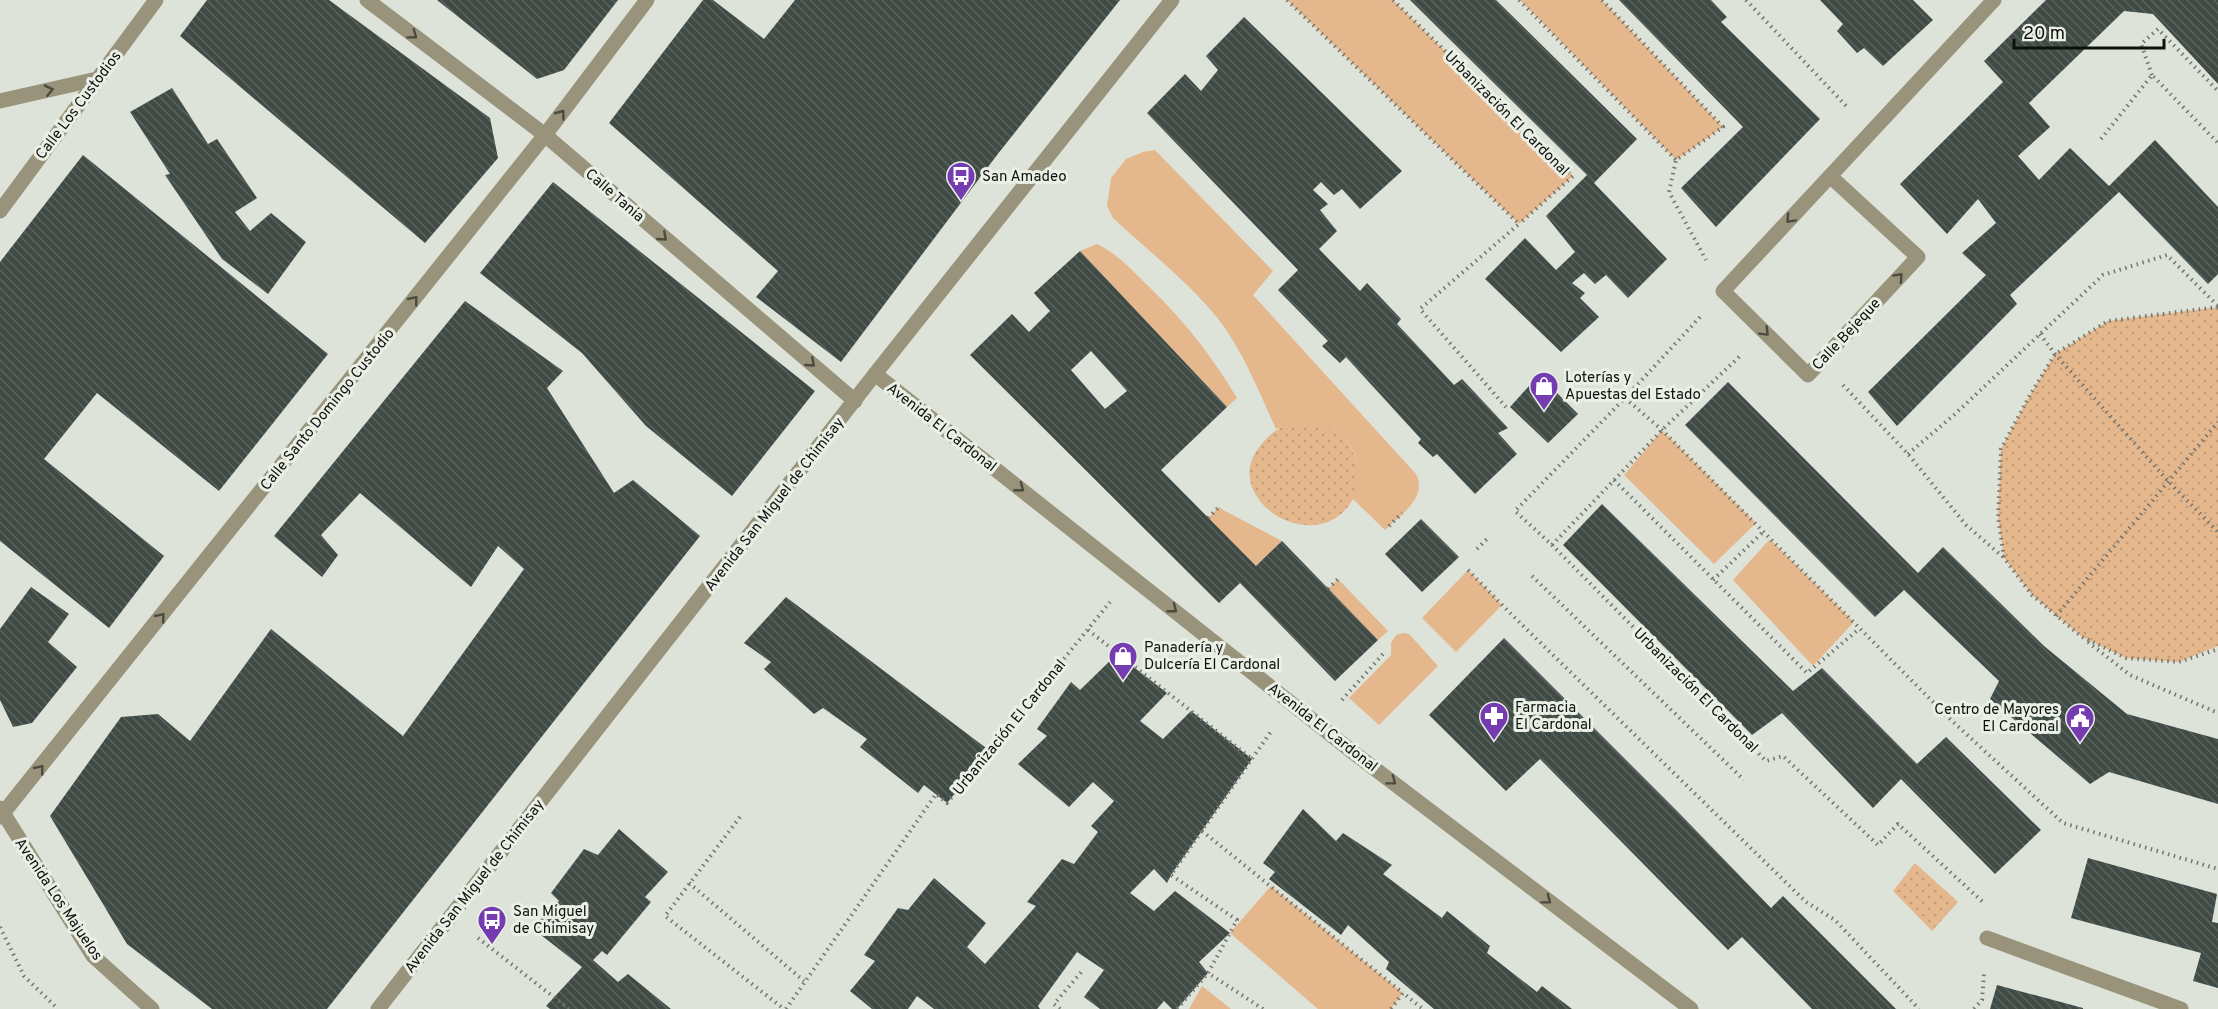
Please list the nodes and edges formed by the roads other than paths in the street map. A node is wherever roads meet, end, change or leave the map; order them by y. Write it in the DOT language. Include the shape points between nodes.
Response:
graph roads {
  1 [pos="156,0"];
  2 [pos="367,0"];
  3 [pos="647,0"];
  4 [pos="1172,0"];
  5 [pos="1994,0"];
  6 [pos="97,80"];
  7 [pos="0,101"];
  8 [pos="545,135"];
  9 [pos="1830,176"];
  10 [pos="0,211"];
  11 [pos="875,374"];
  12 [pos="855,401"];
  13 [pos="1,814"];
  14 [pos="1987,938"];
  15 [pos="152,1009"];
  16 [pos="378,1009"];
  17 [pos="1690,1009"];
  18 [pos="2181,1009"];
  1 -- 6 [label="street, Calle Los Custodios"];
  2 -- 8 [label="street, Calle Tania, one-way"];
  8 -- 3 [label="street, Calle Santo Domingo Custodio, one-way"];
  4 -- 11 [label="street, Avenida San Miguel de Chimisay"];
  5 -- 9 [label="street"];
  7 -- 6 [label="street, one-way"];
  6 -- 10 [label="street, Calle Los Custodios"];
  8 -- 12 [label="street, Calle Tania, one-way"];
  13 -- 8 [label="street, Calle Santo Domingo Custodio, one-way"];
  9 -- 9 [label="street, Calle Bejeque, one-way" via="1723,291 1808,375 1918,257"];
  11 -- 12 [label="street, Avenida San Miguel de Chimisay"];
  11 -- 17 [label="street, Avenida El Cardonal, one-way" via="1354,753"];
  12 -- 16 [label="street, Avenida San Miguel de Chimisay"];
  13 -- 15 [label="street, Avenida Los Majuelos" via="93,956"];
  14 -- 18 [label="street"];
}
